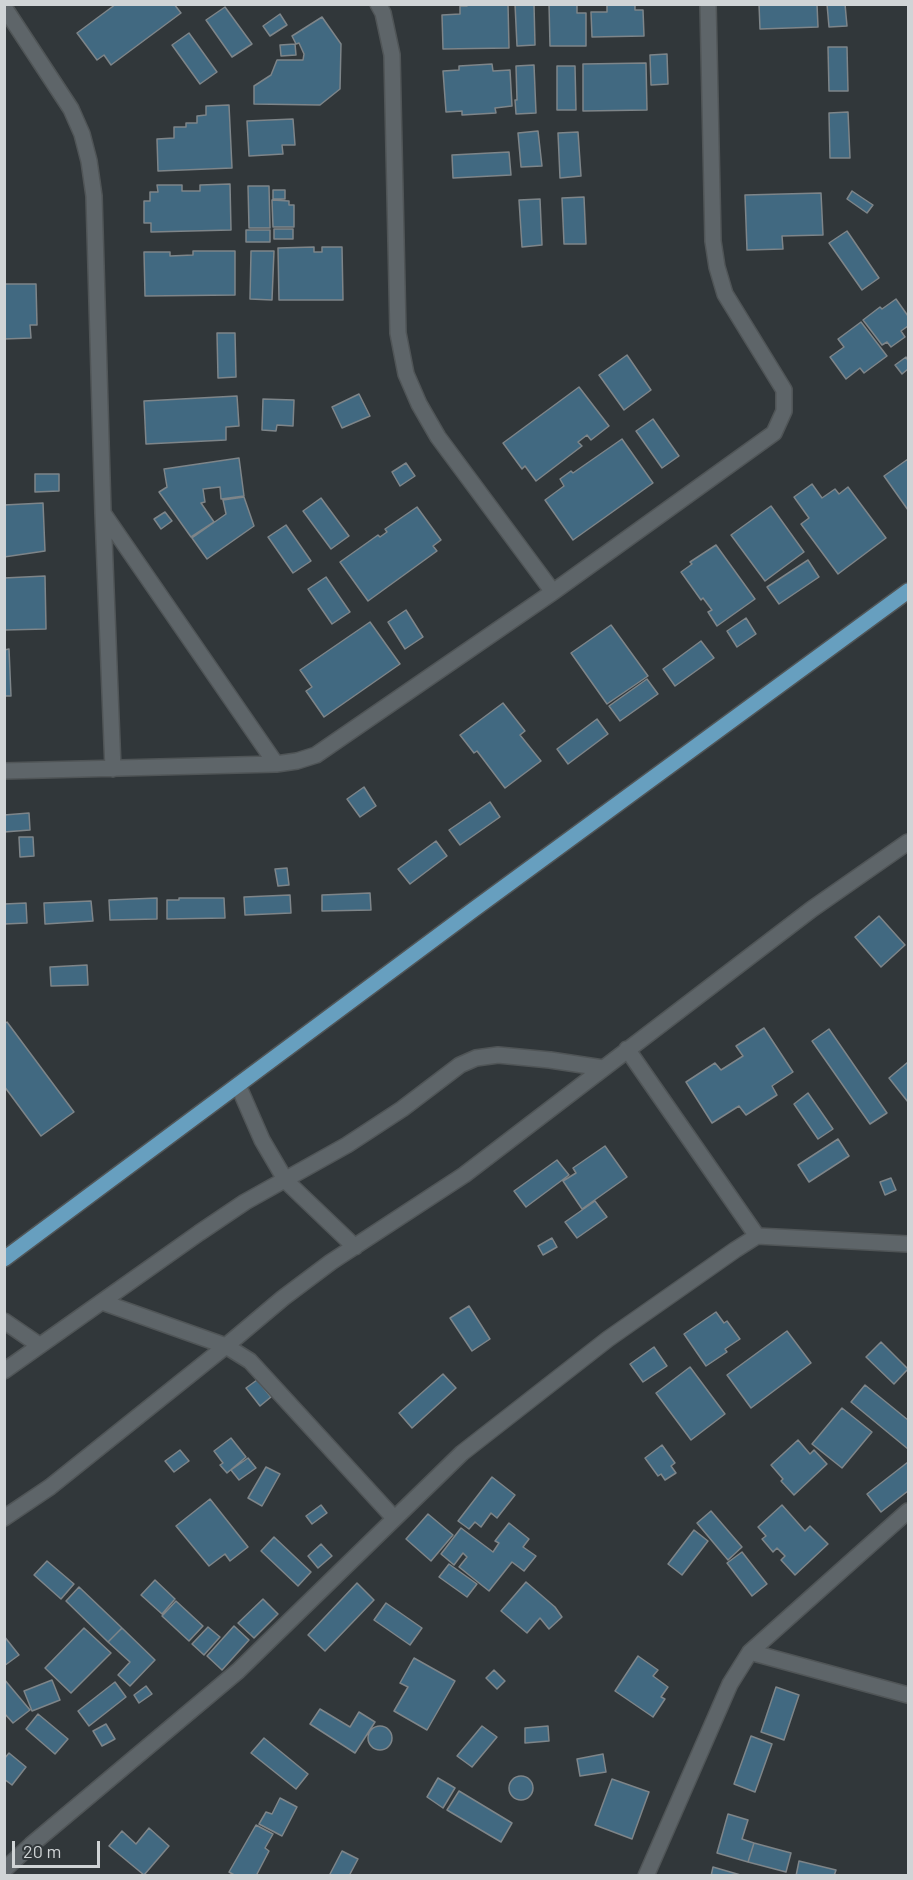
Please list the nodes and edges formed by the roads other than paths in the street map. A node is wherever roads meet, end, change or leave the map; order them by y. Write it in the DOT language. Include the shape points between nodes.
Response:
graph roads {
  1 [pos="378,4"];
  2 [pos="708,4"];
  3 [pos="4,7"];
  4 [pos="103,513"];
  5 [pos="909,591"];
  6 [pos="554,592"];
  7 [pos="276,764"];
  8 [pos="112,769"];
  9 [pos="4,771"];
  10 [pos="909,842"];
  11 [pos="627,1050"];
  12 [pos="603,1068"];
  13 [pos="238,1085"];
  14 [pos="286,1181"];
  15 [pos="757,1236"];
  16 [pos="909,1244"];
  17 [pos="355,1247"];
  18 [pos="5,1258"];
  19 [pos="102,1302"];
  20 [pos="4,1321"];
  21 [pos="39,1345"];
  22 [pos="226,1346"];
  23 [pos="4,1371"];
  24 [pos="909,1511"];
  25 [pos="4,1518"];
  26 [pos="394,1518"];
  27 [pos="750,1652"];
  28 [pos="909,1695"];
  29 [pos="4,1870"];
  30 [pos="646,1875"];
  1 -- 6 [label="street" via="392,55 399,333 406,374 438,437"];
  2 -- 6 [label="street" via="713,241 717,267 725,294 784,390 784,411 774,433"];
  3 -- 4 [label="street" via="71,109 89,161 94,196"];
  4 -- 7 [label="street"];
  4 -- 8 [label="street"];
  5 -- 13 [label="main road"];
  6 -- 7 [label="street" via="316,755"];
  7 -- 8 [label="street"];
  8 -- 9 [label="street"];
  10 -- 11 [label="street" via="812,909"];
  11 -- 12 [label="street"];
  11 -- 15 [label="street"];
  12 -- 14 [label="street" via="550,1059 498,1055 476,1058"];
  12 -- 17 [label="street" via="464,1176"];
  13 -- 14 [label="street" via="262,1140"];
  13 -- 18 [label="main road"];
  14 -- 17 [label="street"];
  14 -- 19 [label="street" via="245,1202"];
  15 -- 16 [label="street"];
  15 -- 26 [label="street" via="501,1422"];
  17 -- 22 [label="street" via="283,1298"];
  19 -- 21 [label="street"];
  19 -- 22 [label="street"];
  20 -- 21 [label="street"];
  21 -- 23 [label="street"];
  22 -- 25 [label="street" via="50,1487"];
  22 -- 26 [label="street" via="250,1361 273,1384"];
  24 -- 27 [label="street"];
  26 -- 29 [label="street" via="238,1671"];
  27 -- 28 [label="street"];
  27 -- 30 [label="street" via="730,1684"];
}
